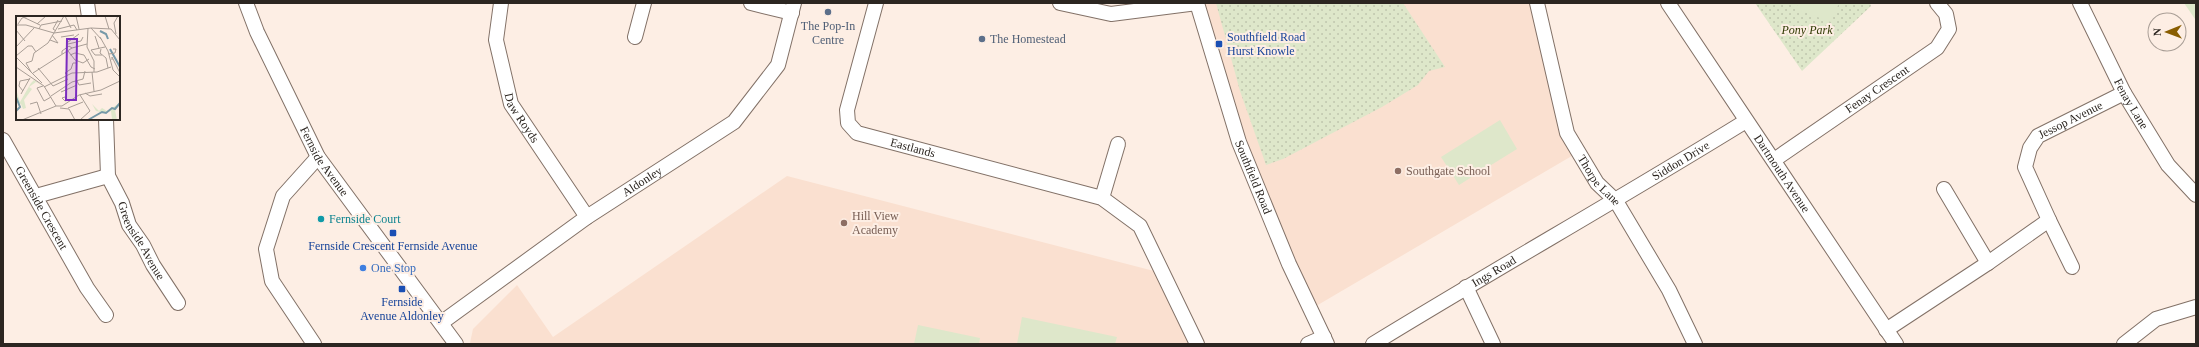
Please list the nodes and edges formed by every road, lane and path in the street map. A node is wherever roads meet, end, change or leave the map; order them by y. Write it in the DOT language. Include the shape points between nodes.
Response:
graph roads {
  1 [pos="87,3"];
  2 [pos="246,3"];
  3 [pos="501,3"];
  4 [pos="644,3"];
  5 [pos="751,3"];
  6 [pos="876,3"];
  7 [pos="1060,3"];
  8 [pos="1197,3"];
  9 [pos="1537,3"];
  10 [pos="1668,3"];
  11 [pos="1937,3"];
  12 [pos="2080,3"];
  13 [pos="793,8"];
  14 [pos="89,16"];
  15 [pos="635,37"];
  16 [pos="2124,93"];
  17 [pos="106,120"];
  18 [pos="1746,121"];
  19 [pos="3,140"];
  20 [pos="1118,144"];
  21 [pos="318,157"];
  22 [pos="1774,160"];
  23 [pos="108,176"];
  24 [pos="1944,189"];
  25 [pos="2196,195"];
  26 [pos="36,196"];
  27 [pos="1102,198"];
  28 [pos="1616,201"];
  29 [pos="587,217"];
  30 [pos="2049,220"];
  31 [pos="1988,263"];
  32 [pos="2072,267"];
  33 [pos="1466,287"];
  34 [pos="178,303"];
  35 [pos="2196,307"];
  36 [pos="106,315"];
  37 [pos="441,323"];
  38 [pos="1886,330"];
  39 [pos="1326,340"];
  40 [pos="314,344"];
  41 [pos="456,344"];
  42 [pos="1197,344"];
  43 [pos="1308,344"];
  44 [pos="1373,344"];
  45 [pos="1493,344"];
  46 [pos="1695,344"];
  47 [pos="1896,344"];
  48 [pos="2124,344"];
  1 -- 14 [label="street"];
  2 -- 21 [label="street, Fernside Avenue" via="257,32"];
  3 -- 29 [label="street, Daw Royds" via="496,40 511,104"];
  4 -- 15 [label="street"];
  5 -- 13 [label="street"];
  6 -- 27 [label="street, Eastlands" via="847,110 848,123 857,132"];
  7 -- 8 [label="street" via="1111,14"];
  8 -- 39 [label="street, Southfield Road" via="1238,142 1289,264"];
  9 -- 28 [label="street, Thorpe Lane" via="1567,133 1597,183"];
  10 -- 18 [label="street, Dartmouth Avenue"];
  11 -- 22 [label="street, Fenay Crescent" via="1946,14 1949,29 1937,48"];
  12 -- 16 [label="street, Fenay Lane"];
  13 -- 29 [label="street, Aldonley" via="778,65 734,122"];
  16 -- 25 [label="street, Fenay Lane" via="2168,165"];
  16 -- 30 [label="street, Jessop Avenue" via="2038,136 2030,148 2025,167"];
  17 -- 23 [label="street, Greenside Avenue"];
  18 -- 22 [label="street, Dartmouth Avenue"];
  18 -- 28 [label="street, Siddon Drive"];
  19 -- 26 [label="street, Greenside Crescent"];
  20 -- 27 [label="street"];
  21 -- 37 [label="street, Fernside Avenue"];
  21 -- 40 [label="street" via="283,196 266,249 272,281"];
  22 -- 38 [label="street, Dartmouth Avenue"];
  23 -- 26 [label="street"];
  23 -- 34 [label="street, Greenside Avenue" via="122,204 129,226"];
  24 -- 31 [label="street"];
  26 -- 36 [label="street, Greenside Crescent" via="80,276"];
  27 -- 42 [label="street, Eastlands" via="1140,226"];
  28 -- 33 [label="street, Ings Road"];
  28 -- 46 [label="street, Thorpe Lane" via="1669,290"];
  29 -- 37 [label="street, Aldonley"];
  30 -- 31 [label="street"];
  30 -- 32 [label="street, Jessop Avenue"];
  31 -- 38 [label="street"];
  33 -- 44 [label="street, Ings Road"];
  33 -- 45 [label="street"];
  35 -- 48 [label="street" via="2156,319"];
  37 -- 41 [label="street, Fernside Avenue"];
  38 -- 47 [label="street, Dartmouth Avenue"];
  39 -- 43 [label="street"];
}
